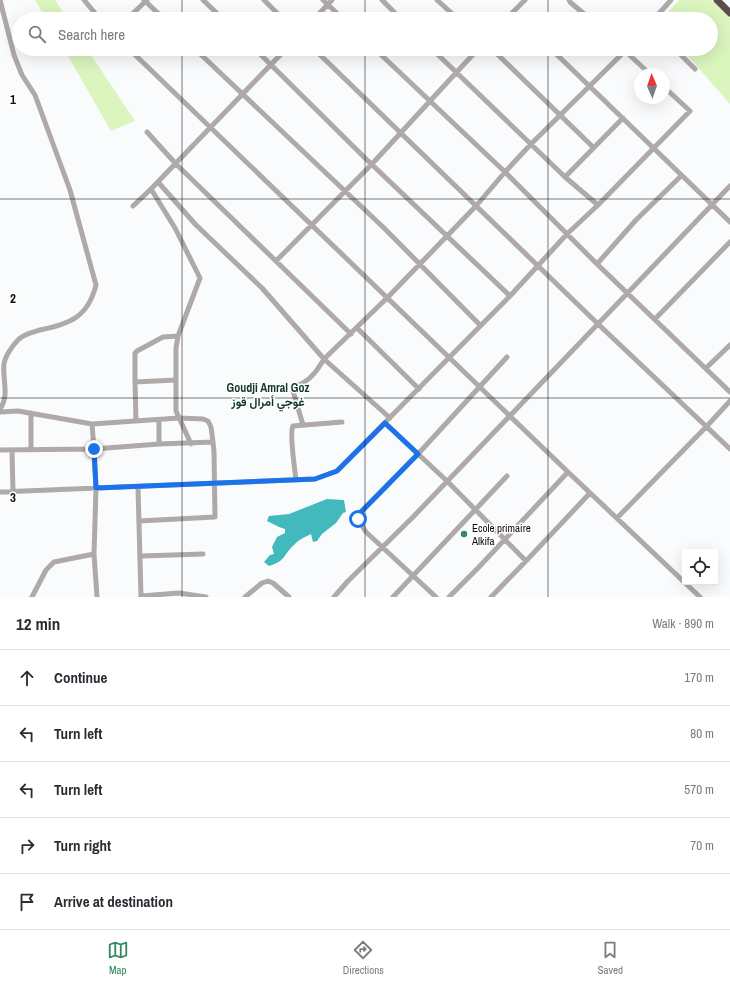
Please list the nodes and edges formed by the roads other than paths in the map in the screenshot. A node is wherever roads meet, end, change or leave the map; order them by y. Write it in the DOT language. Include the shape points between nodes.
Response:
graph roads {
  1 [pos="0,0"];
  2 [pos="84,0"];
  3 [pos="146,0"];
  4 [pos="203,0"];
  5 [pos="264,0"];
  6 [pos="324,0"];
  7 [pos="382,0"];
  8 [pos="436,0"];
  9 [pos="525,0"];
  10 [pos="569,0"];
  11 [pos="671,0"];
  12 [pos="717,0"];
  13 [pos="330,2"];
  14 [pos="94,12"];
  15 [pos="135,12"];
  16 [pos="157,12"];
  17 [pos="216,12"];
  18 [pos="277,12"];
  19 [pos="321,12"];
  20 [pos="338,12"];
  21 [pos="394,12"];
  22 [pos="450,12"];
  23 [pos="513,12"];
  24 [pos="582,12"];
  25 [pos="660,12"];
  26 [pos="730,13"];
  27 [pos="12,47"];
  28 [pos="14,56"];
  29 [pos="136,56"];
  30 [pos="202,56"];
  31 [pos="262,56"];
  32 [pos="279,56"];
  33 [pos="321,56"];
  34 [pos="382,56"];
  35 [pos="439,56"];
  36 [pos="471,56"];
  37 [pos="499,56"];
  38 [pos="558,56"];
  39 [pos="619,56"];
  40 [pos="631,56"];
  41 [pos="682,56"];
  42 [pos="271,65"];
  43 [pos="644,68"];
  44 [pos="694,69"];
  45 [pos="456,72"];
  46 [pos="590,87"];
  47 [pos="670,93"];
  48 [pos="242,95"];
  49 [pos="429,101"];
  50 [pos="559,115"];
  51 [pos="623,118"];
  52 [pos="210,128"];
  53 [pos="146,132"];
  54 [pos="401,133"];
  55 [pos="531,144"];
  56 [pos="593,147"];
  57 [pos="654,148"];
  58 [pos="176,164"];
  59 [pos="372,164"];
  60 [pos="505,172"];
  61 [pos="682,176"];
  62 [pos="565,177"];
  63 [pos="158,182"];
  64 [pos="730,186"];
  65 [pos="151,190"];
  66 [pos="345,192"];
  67 [pos="598,205"];
  68 [pos="712,205"];
  69 [pos="133,206"];
  70 [pos="476,206"];
  71 [pos="730,222"];
  72 [pos="311,224"];
  73 [pos="566,234"];
  74 [pos="448,235"];
  75 [pos="730,242"];
  76 [pos="276,261"];
  77 [pos="419,264"];
  78 [pos="597,264"];
  79 [pos="539,266"];
  80 [pos="627,293"];
  81 [pos="510,296"];
  82 [pos="387,298"];
  83 [pos="655,319"];
  84 [pos="598,324"];
  85 [pos="480,325"];
  86 [pos="357,328"];
  87 [pos="351,334"];
  88 [pos="178,336"];
  89 [pos="730,344"];
  90 [pos="507,357"];
  91 [pos="450,358"];
  92 [pos="324,359"];
  93 [pos="706,368"];
  94 [pos="176,380"];
  95 [pos="134,382"];
  96 [pos="480,387"];
  97 [pos="419,389"];
  98 [pos="730,392"];
  99 [pos="730,401"];
  100 [pos="0,408"];
  101 [pos="0,412"];
  102 [pos="31,413"];
  103 [pos="510,416"];
  104 [pos="179,418"];
  105 [pos="390,418"];
  106 [pos="159,420"];
  107 [pos="136,421"];
  108 [pos="342,422"];
  109 [pos="385,423"];
  110 [pos="92,424"];
  111 [pos="303,425"];
  112 [pos="707,426"];
  113 [pos="212,442"];
  114 [pos="159,444"];
  115 [pos="191,444"];
  116 [pos="31,449"];
  117 [pos="94,449"];
  118 [pos="730,449"];
  119 [pos="0,450"];
  120 [pos="12,450"];
  121 [pos="418,454"];
  122 [pos="568,472"];
  123 [pos="507,476"];
  124 [pos="296,480"];
  125 [pos="448,482"];
  126 [pos="214,483"];
  127 [pos="138,487"];
  128 [pos="96,488"];
  129 [pos="0,492"];
  130 [pos="13,492"];
  131 [pos="590,493"];
  132 [pos="476,511"];
  133 [pos="617,518"];
  134 [pos="139,521"];
  135 [pos="504,540"];
  136 [pos="382,548"];
  137 [pos="94,554"];
  138 [pos="203,554"];
  139 [pos="141,556"];
  140 [pos="526,561"];
  141 [pos="413,576"];
  142 [pos="32,597"];
  143 [pos="97,597"];
  144 [pos="141,597"];
  145 [pos="206,597"];
  146 [pos="245,597"];
  147 [pos="289,597"];
  148 [pos="334,597"];
  149 [pos="393,597"];
  150 [pos="436,597"];
  151 [pos="449,597"];
  152 [pos="491,597"];
  153 [pos="700,597"];
  1 -- 27 [label="street"];
  2 -- 14 [label="street"];
  3 -- 15 [label="street"];
  3 -- 16 [label="street"];
  4 -- 17 [label="street"];
  5 -- 18 [label="street"];
  6 -- 13 [label="street"];
  7 -- 21 [label="street"];
  8 -- 22 [label="street"];
  9 -- 23 [label="street"];
  10 -- 24 [label="street"];
  11 -- 25 [label="street"];
  12 -- 26 [label="highway"];
  13 -- 19 [label="street"];
  13 -- 20 [label="street"];
  28 -- 100 [label="street" via="22,76 35,95 70,190 96,285 94,294 80,315 58,327 33,332 18,339 4,362 6,394"];
  29 -- 52 [label="street"];
  30 -- 48 [label="street"];
  31 -- 42 [label="street"];
  32 -- 42 [label="street"];
  33 -- 54 [label="street"];
  34 -- 49 [label="street"];
  35 -- 45 [label="street"];
  36 -- 45 [label="street"];
  37 -- 50 [label="street"];
  38 -- 46 [label="street"];
  39 -- 46 [label="street"];
  40 -- 43 [label="street"];
  41 -- 44 [label="street"];
  42 -- 48 [label="street"];
  42 -- 59 [label="street"];
  45 -- 49 [label="street"];
  45 -- 55 [label="street"];
  46 -- 50 [label="street"];
  46 -- 51 [label="street"];
  47 -- 57 [label="street" via="690,111"];
  48 -- 52 [label="street"];
  48 -- 66 [label="street"];
  49 -- 54 [label="street"];
  49 -- 60 [label="street"];
  50 -- 55 [label="street"];
  50 -- 56 [label="street"];
  51 -- 56 [label="street"];
  51 -- 57 [label="street"];
  52 -- 58 [label="street"];
  52 -- 72 [label="street"];
  53 -- 58 [label="street"];
  54 -- 59 [label="street"];
  54 -- 70 [label="street"];
  55 -- 60 [label="street"];
  55 -- 62 [label="street"];
  56 -- 62 [label="street"];
  57 -- 61 [label="street"];
  57 -- 67 [label="street"];
  58 -- 63 [label="street"];
  58 -- 76 [label="street"];
  59 -- 66 [label="street"];
  59 -- 74 [label="street"];
  60 -- 70 [label="street"];
  60 -- 73 [label="street"];
  61 -- 68 [label="street"];
  61 -- 78 [label="street" via="636,220"];
  62 -- 67 [label="street"];
  63 -- 65 [label="street"];
  63 -- 92 [label="street" via="196,225 262,288"];
  64 -- 68 [label="street"];
  65 -- 69 [label="street"];
  65 -- 88 [label="street" via="175,228 200,278"];
  66 -- 72 [label="street"];
  66 -- 77 [label="street"];
  67 -- 73 [label="street"];
  68 -- 71 [label="street"];
  68 -- 80 [label="street"];
  70 -- 74 [label="street"];
  70 -- 79 [label="street"];
  72 -- 76 [label="street"];
  72 -- 82 [label="street"];
  73 -- 78 [label="street"];
  73 -- 79 [label="street"];
  74 -- 77 [label="street"];
  74 -- 81 [label="street"];
  75 -- 83 [label="street"];
  76 -- 87 [label="street"];
  77 -- 82 [label="street"];
  77 -- 85 [label="street"];
  78 -- 80 [label="street"];
  79 -- 81 [label="street"];
  79 -- 84 [label="street"];
  80 -- 83 [label="street"];
  80 -- 84 [label="street"];
  81 -- 85 [label="street"];
  82 -- 86 [label="street"];
  82 -- 91 [label="street"];
  83 -- 93 [label="street"];
  84 -- 103 [label="street"];
  84 -- 112 [label="street"];
  85 -- 91 [label="street"];
  86 -- 87 [label="street"];
  86 -- 97 [label="street"];
  87 -- 92 [label="street"];
  88 -- 94 [label="street"];
  88 -- 95 [label="street" via="163,337 136,351"];
  89 -- 93 [label="street"];
  90 -- 96 [label="street"];
  91 -- 96 [label="street"];
  91 -- 97 [label="street"];
  92 -- 105 [label="street"];
  92 -- 111 [label="street" via="313,375 293,391"];
  93 -- 98 [label="street"];
  94 -- 95 [label="street"];
  94 -- 104 [label="street" via="176,411"];
  95 -- 107 [label="street"];
  96 -- 103 [label="street"];
  96 -- 121 [label="street"];
  97 -- 105 [label="street"];
  99 -- 112 [label="street"];
  101 -- 102 [label="street"];
  102 -- 110 [label="street"];
  102 -- 116 [label="street"];
  103 -- 122 [label="street"];
  103 -- 125 [label="street"];
  104 -- 106 [label="street"];
  104 -- 113 [label="street" via="208,421 212,427"];
  104 -- 115 [label="street"];
  105 -- 109 [label="street"];
  106 -- 107 [label="street"];
  106 -- 114 [label="street"];
  107 -- 110 [label="street"];
  108 -- 111 [label="street"];
  109 -- 121 [label="street"];
  109 -- 124 [label="street" via="337,471 315,479"];
  110 -- 117 [label="street"];
  111 -- 124 [label="street" via="292,428"];
  112 -- 118 [label="street"];
  112 -- 133 [label="street"];
  113 -- 115 [label="street"];
  113 -- 126 [label="street"];
  114 -- 115 [label="street"];
  114 -- 117 [label="street"];
  116 -- 117 [label="street"];
  116 -- 120 [label="street"];
  117 -- 128 [label="street"];
  119 -- 120 [label="street"];
  120 -- 130 [label="street"];
  121 -- 125 [label="street"];
  121 -- 136 [label="street" via="359,514 358,519 366,532"];
  122 -- 131 [label="street"];
  122 -- 135 [label="street"];
  123 -- 132 [label="street"];
  124 -- 126 [label="street"];
  125 -- 132 [label="street"];
  125 -- 136 [label="street"];
  126 -- 127 [label="street"];
  126 -- 134 [label="street" via="215,517"];
  127 -- 128 [label="street"];
  127 -- 134 [label="street"];
  128 -- 130 [label="street"];
  128 -- 137 [label="street"];
  129 -- 130 [label="street"];
  131 -- 133 [label="street"];
  131 -- 140 [label="street"];
  132 -- 135 [label="street"];
  132 -- 141 [label="street"];
  133 -- 153 [label="street"];
  134 -- 139 [label="street"];
  135 -- 140 [label="street"];
  135 -- 151 [label="street"];
  136 -- 141 [label="street"];
  136 -- 148 [label="street"];
  137 -- 142 [label="street" via="54,562 46,570"];
  137 -- 143 [label="street"];
  138 -- 139 [label="street"];
  139 -- 144 [label="street"];
  140 -- 152 [label="street"];
  141 -- 149 [label="street"];
  141 -- 150 [label="street"];
  144 -- 145 [label="street" via="178,593"];
  146 -- 147 [label="street" via="268,580"];
}
